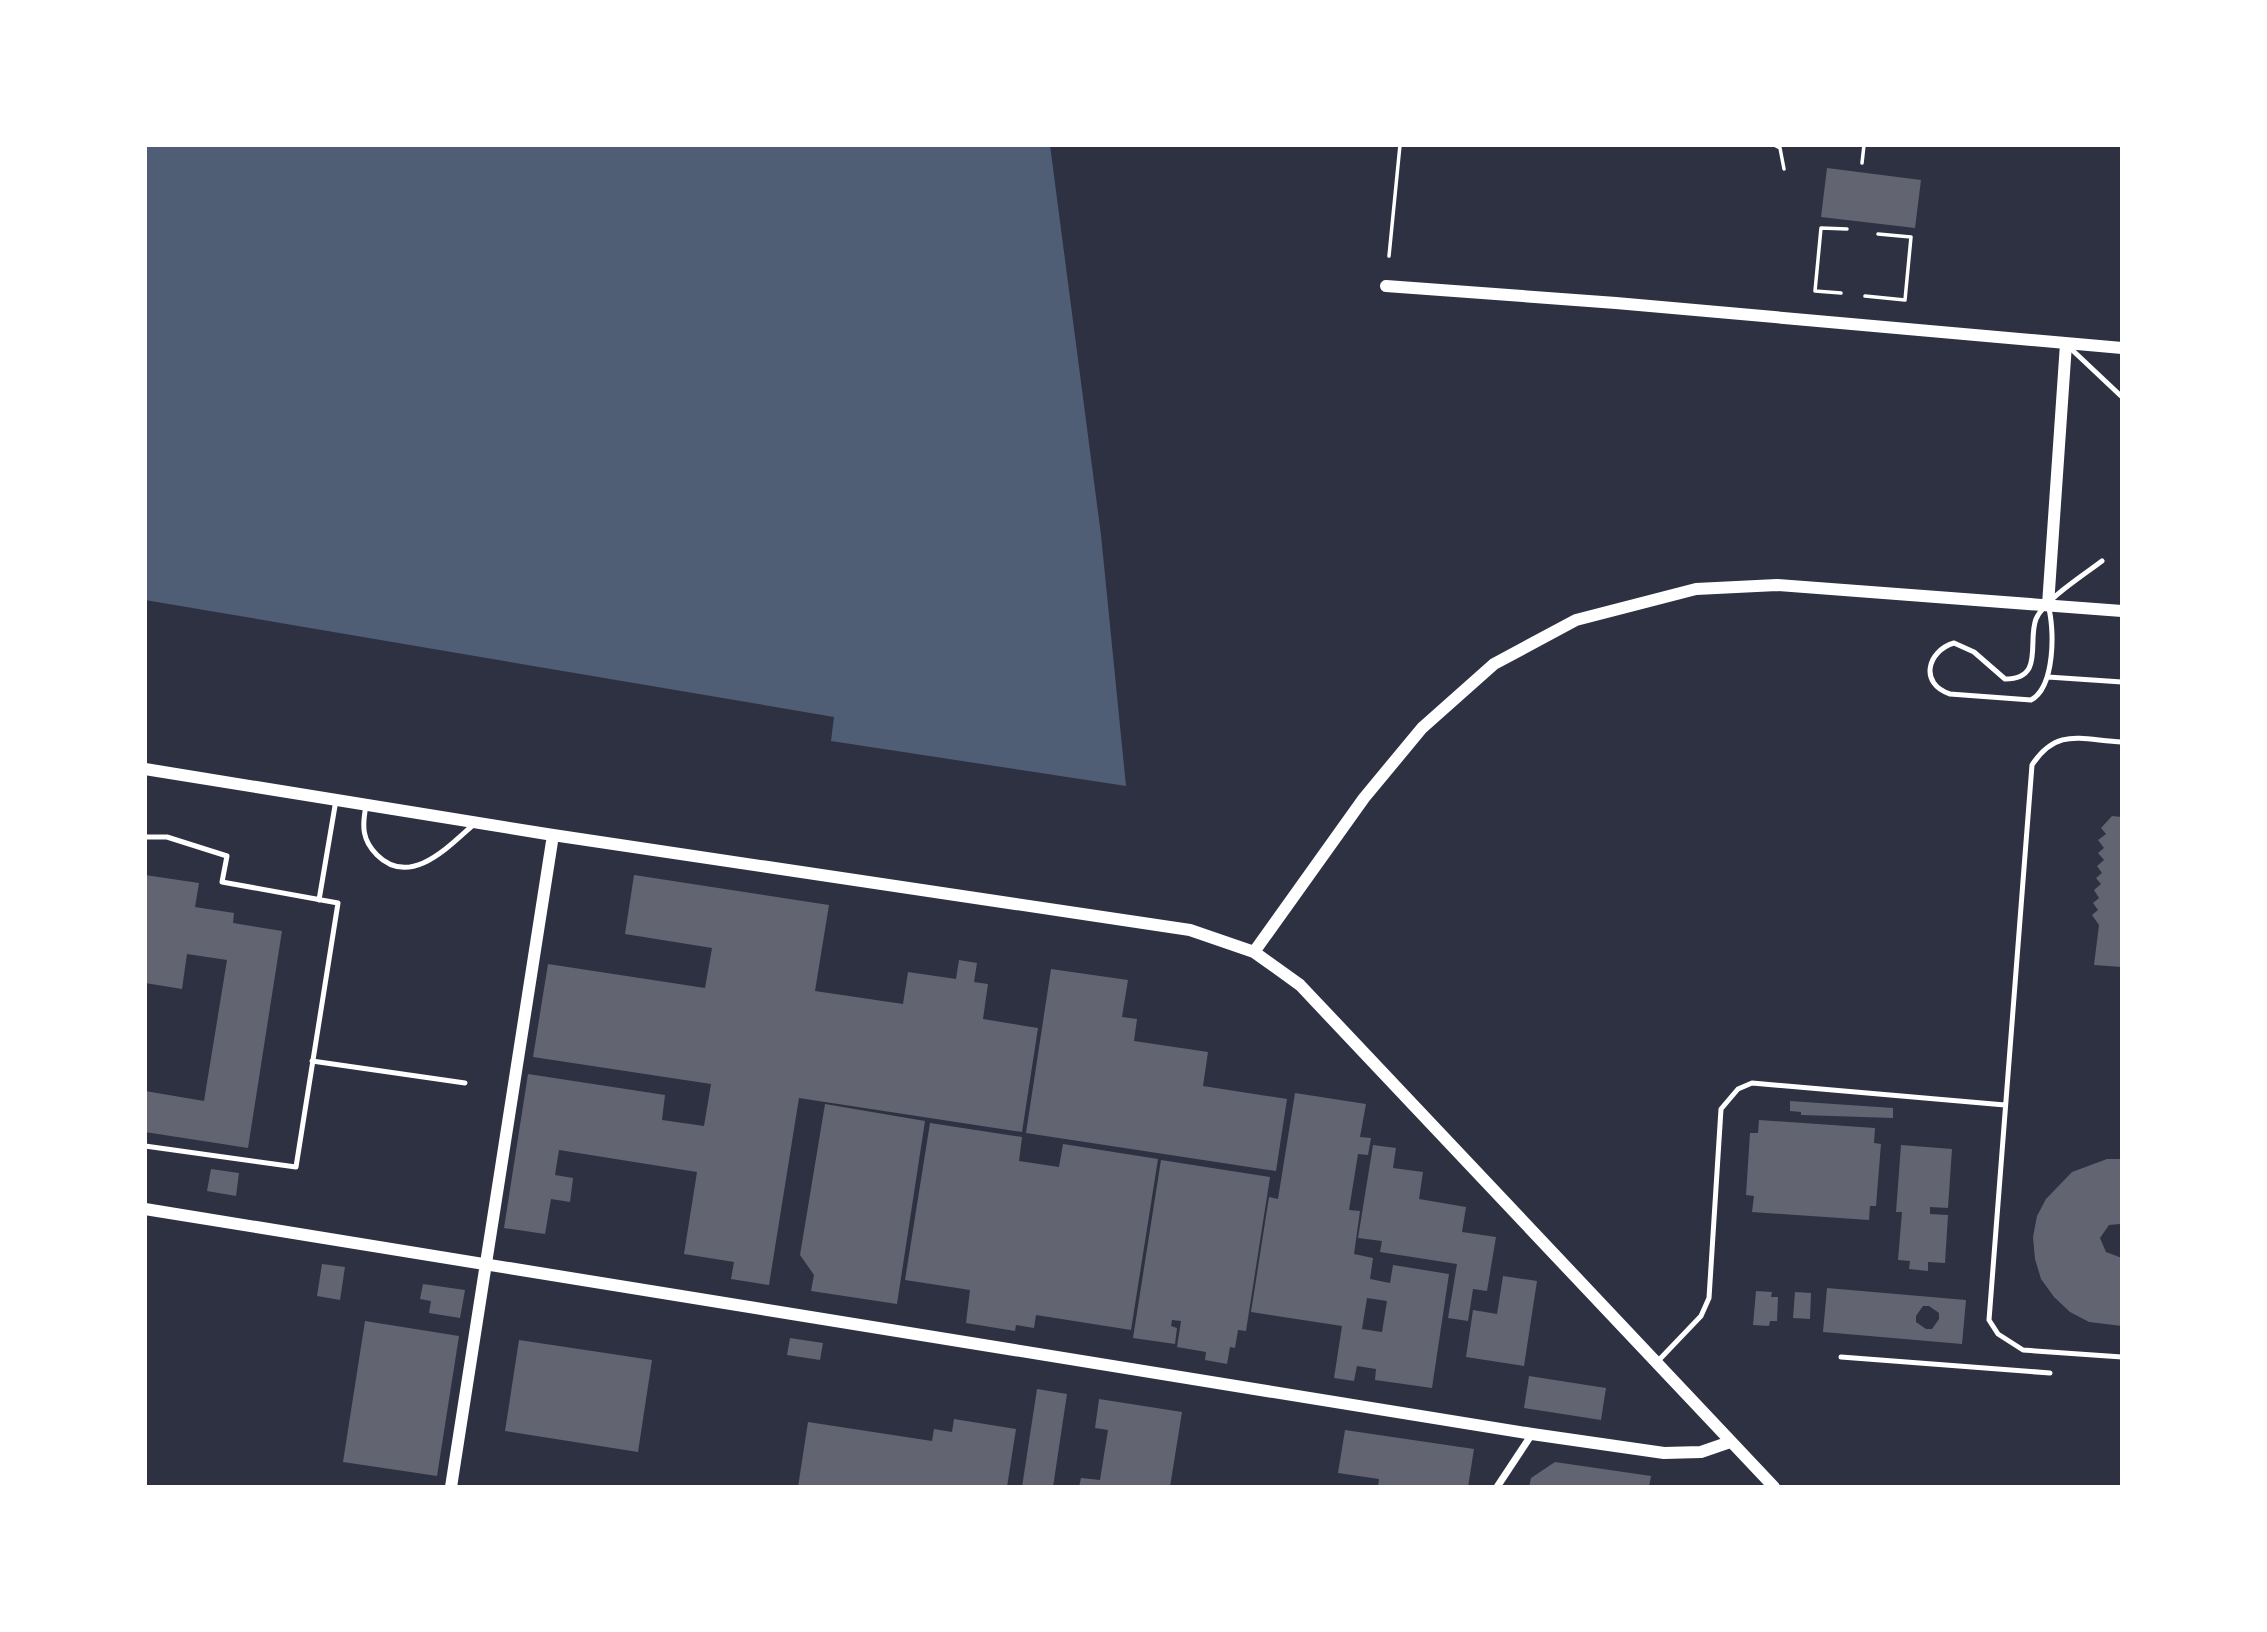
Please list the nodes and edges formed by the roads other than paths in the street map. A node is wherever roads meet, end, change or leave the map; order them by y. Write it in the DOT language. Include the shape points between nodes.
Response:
graph roads {
  1 [pos="1386,286"];
  2 [pos="2066,344"];
  3 [pos="2122,348"];
  4 [pos="2121,396"];
  5 [pos="2102,561"];
  6 [pos="2048,605"];
  7 [pos="2122,611"];
  8 [pos="2048,677"];
  9 [pos="2122,682"];
  10 [pos="2122,742"];
  11 [pos="145,769"];
  12 [pos="336,800"];
  13 [pos="366,805"];
  14 [pos="475,823"];
  15 [pos="553,835"];
  16 [pos="145,837"];
  17 [pos="319,900"];
  18 [pos="1254,952"];
  19 [pos="312,1061"];
  20 [pos="465,1083"];
  21 [pos="2005,1105"];
  22 [pos="145,1146"];
  23 [pos="145,1209"];
  24 [pos="485,1264"];
  25 [pos="1841,1357"];
  26 [pos="2122,1357"];
  27 [pos="1656,1363"];
  28 [pos="2050,1373"];
  29 [pos="1532,1434"];
  30 [pos="1730,1442"];
  31 [pos="451,1487"];
  32 [pos="1497,1487"];
  33 [pos="1774,1487"];
  1 -- 2 [label="street"];
  2 -- 3 [label="street"];
  2 -- 4 [label="lane"];
  2 -- 6 [label="street"];
  5 -- 6 [label="lane"];
  6 -- 7 [label="street"];
  6 -- 8 [label="lane" via="2053,622"];
  6 -- 8 [label="lane" via="2036,620 2032,664 2024,673 2005,679 1974,652 1954,643 1937,651 1928,670 1941,691 1950,694 2031,700 2040,695"];
  6 -- 18 [label="street" via="1777,585 1696,589 1576,620 1494,664 1422,728 1364,798"];
  8 -- 9 [label="lane"];
  10 -- 21 [label="lane" via="2060,739 2049,744 2032,765"];
  11 -- 12 [label="street"];
  12 -- 13 [label="street"];
  12 -- 17 [label="lane"];
  13 -- 14 [label="street"];
  13 -- 14 [label="lane" via="366,843 387,864 403,869 441,852"];
  14 -- 15 [label="street"];
  15 -- 18 [label="street" via="1190,930"];
  15 -- 24 [label="street"];
  16 -- 17 [label="lane" via="167,837 227,856 222,882"];
  17 -- 19 [label="lane" via="338,903"];
  18 -- 27 [label="street" via="1300,985"];
  19 -- 20 [label="lane"];
  19 -- 22 [label="lane" via="296,1167"];
  21 -- 26 [label="lane" via="1989,1320 1998,1334 2023,1350"];
  21 -- 27 [label="lane" via="1752,1083 1738,1089 1721,1109 1709,1298 1701,1316"];
  23 -- 24 [label="street"];
  24 -- 29 [label="street"];
  24 -- 31 [label="street"];
  25 -- 28 [label="lane"];
  27 -- 30 [label="street"];
  29 -- 30 [label="street" via="1664,1453 1701,1452"];
  29 -- 32 [label="street"];
  30 -- 33 [label="street"];
}
